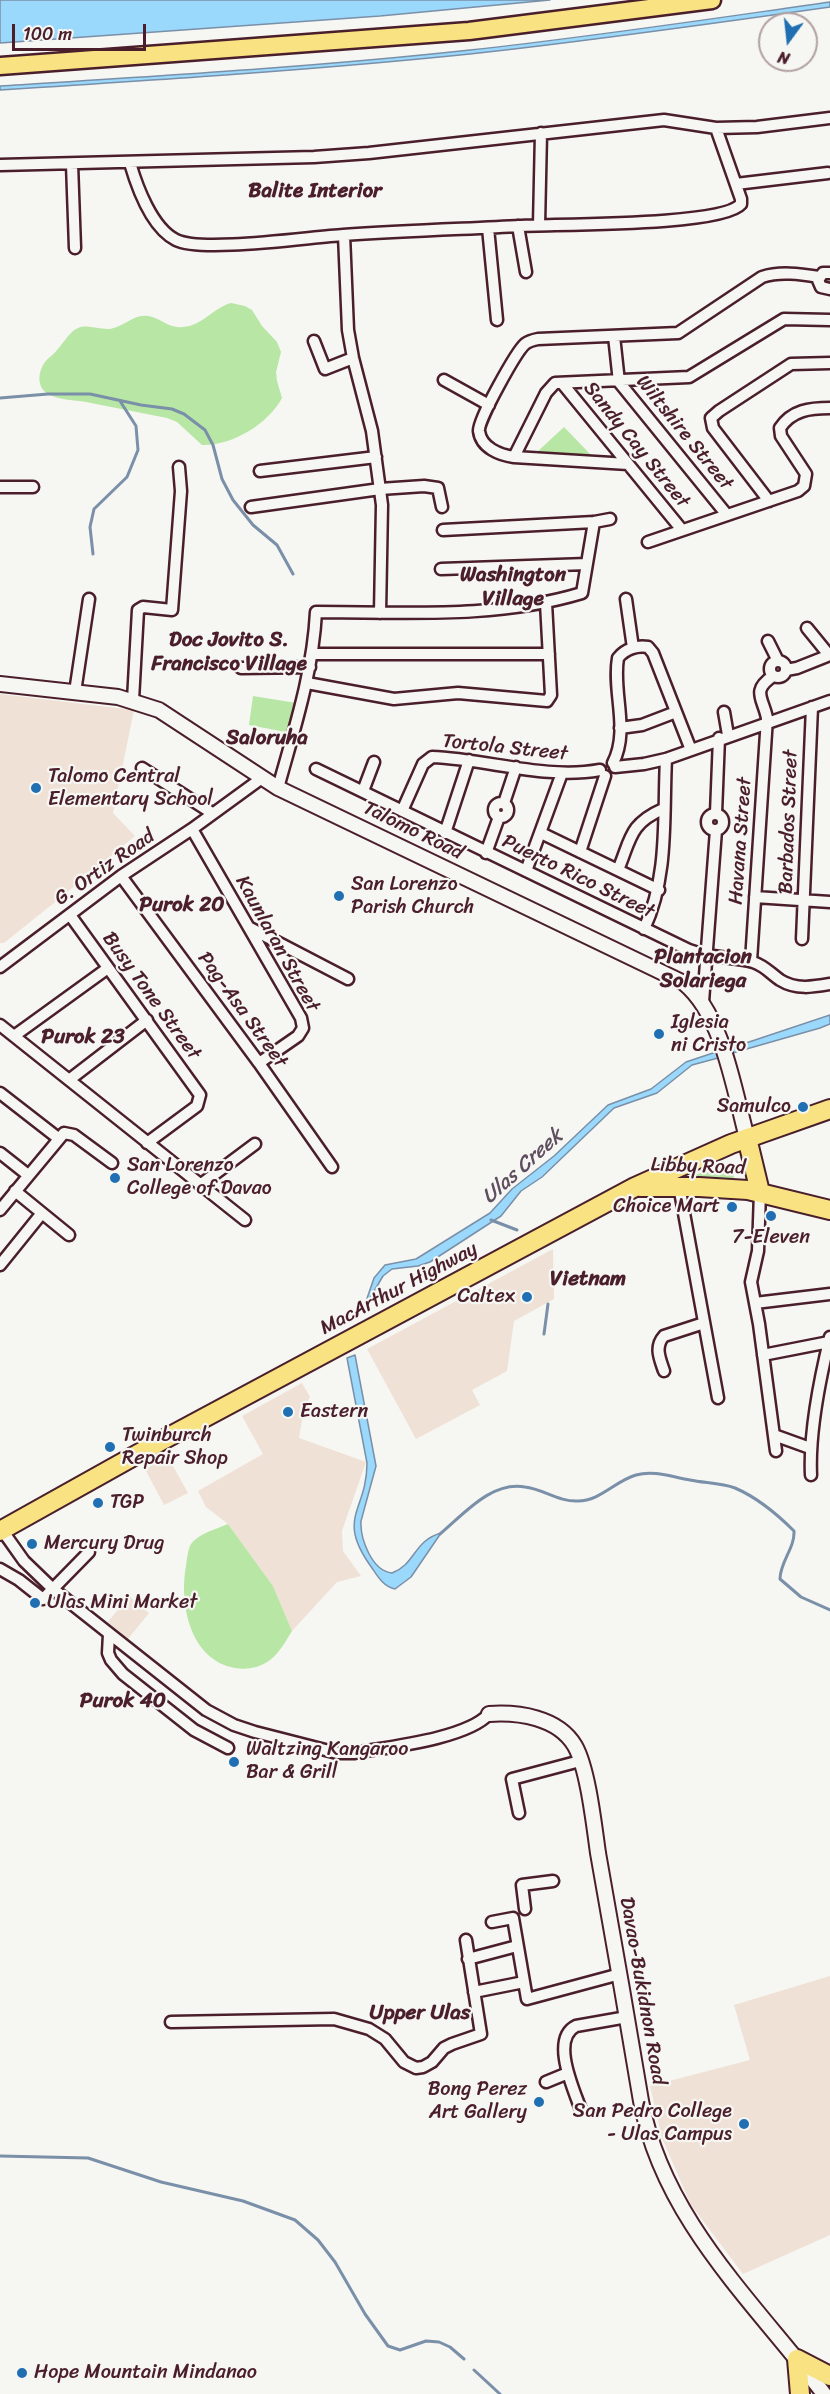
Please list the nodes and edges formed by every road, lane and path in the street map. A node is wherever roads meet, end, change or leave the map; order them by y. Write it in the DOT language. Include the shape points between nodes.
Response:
graph roads {
  1 [pos="712,0"];
  2 [pos="0,66"];
  3 [pos="830,118"];
  4 [pos="716,129"];
  5 [pos="541,134"];
  6 [pos="130,163"];
  7 [pos="72,164"];
  8 [pos="0,165"];
  9 [pos="828,173"];
  10 [pos="736,184"];
  11 [pos="539,225"];
  12 [pos="518,226"];
  13 [pos="488,228"];
  14 [pos="344,235"];
  15 [pos="75,248"];
  16 [pos="526,272"];
  17 [pos="830,273"];
  18 [pos="819,277"];
  19 [pos="829,290"];
  20 [pos="830,320"];
  21 [pos="497,321"];
  22 [pos="614,336"];
  23 [pos="314,341"];
  24 [pos="353,358"];
  25 [pos="830,363"];
  26 [pos="444,380"];
  27 [pos="619,382"];
  28 [pos="562,383"];
  29 [pos="489,405"];
  30 [pos="830,408"];
  31 [pos="376,457"];
  32 [pos="514,458"];
  33 [pos="628,464"];
  34 [pos="179,467"];
  35 [pos="260,471"];
  36 [pos="0,487"];
  37 [pos="33,487"];
  38 [pos="380,489"];
  39 [pos="769,501"];
  40 [pos="251,507"];
  41 [pos="442,507"];
  42 [pos="727,515"];
  43 [pos="610,519"];
  44 [pos="594,522"];
  45 [pos="443,530"];
  46 [pos="682,530"];
  47 [pos="648,542"];
  48 [pos="587,564"];
  49 [pos="441,569"];
  50 [pos="88,599"];
  51 [pos="626,599"];
  52 [pos="546,603"];
  53 [pos="380,613"];
  54 [pos="807,628"];
  55 [pos="768,641"];
  56 [pos="633,648"];
  57 [pos="312,654"];
  58 [pos="549,654"];
  59 [pos="829,655"];
  60 [pos="778,661"];
  61 [pos="310,667"];
  62 [pos="241,668"];
  63 [pos="786,670"];
  64 [pos="773,676"];
  65 [pos="307,683"];
  66 [pos="0,684"];
  67 [pos="75,692"];
  68 [pos="133,700"];
  69 [pos="830,700"];
  70 [pos="812,707"];
  71 [pos="676,712"];
  72 [pos="724,712"];
  73 [pos="767,722"];
  74 [pos="620,728"];
  75 [pos="723,737"];
  76 [pos="691,750"];
  77 [pos="666,759"];
  78 [pos="469,760"];
  79 [pos="374,762"];
  80 [pos="614,765"];
  81 [pos="516,767"];
  82 [pos="142,768"];
  83 [pos="316,769"];
  84 [pos="562,773"];
  85 [pos="603,773"];
  86 [pos="262,778"];
  87 [pos="278,788"];
  88 [pos="363,791"];
  89 [pos="663,809"];
  90 [pos="402,811"];
  91 [pos="212,813"];
  92 [pos="192,830"];
  93 [pos="445,832"];
  94 [pos="541,833"];
  95 [pos="580,852"];
  96 [pos="486,853"];
  97 [pos="618,870"];
  98 [pos="526,871"];
  99 [pos="121,876"];
  100 [pos="659,890"];
  101 [pos="755,897"];
  102 [pos="804,900"];
  103 [pos="830,902"];
  104 [pos="70,915"];
  105 [pos="249,928"];
  106 [pos="645,929"];
  107 [pos="802,939"];
  108 [pos="707,957"];
  109 [pos="751,962"];
  110 [pos="0,967"];
  111 [pos="108,968"];
  112 [pos="348,979"];
  113 [pos="830,984"];
  114 [pos="703,1002"];
  115 [pos="147,1020"];
  116 [pos="0,1025"];
  117 [pos="14,1035"];
  118 [pos="259,1062"];
  119 [pos="69,1080"];
  120 [pos="0,1093"];
  121 [pos="830,1109"];
  122 [pos="58,1138"];
  123 [pos="747,1138"];
  124 [pos="147,1143"];
  125 [pos="255,1144"];
  126 [pos="0,1154"];
  127 [pos="112,1163"];
  128 [pos="332,1167"];
  129 [pos="28,1175"];
  130 [pos="200,1185"];
  131 [pos="678,1186"];
  132 [pos="635,1187"];
  133 [pos="15,1191"];
  134 [pos="760,1192"];
  135 [pos="0,1210"];
  136 [pos="830,1210"];
  137 [pos="42,1213"];
  138 [pos="245,1220"];
  139 [pos="69,1235"];
  140 [pos="0,1265"];
  141 [pos="830,1294"];
  142 [pos="755,1303"];
  143 [pos="704,1323"];
  144 [pos="829,1339"];
  145 [pos="763,1355"];
  146 [pos="664,1371"];
  147 [pos="718,1398"];
  148 [pos="774,1435"];
  149 [pos="810,1448"];
  150 [pos="776,1451"];
  151 [pos="811,1475"];
  152 [pos="1,1530"];
  153 [pos="89,1552"];
  154 [pos="1,1570"];
  155 [pos="53,1589"];
  156 [pos="110,1634"];
  157 [pos="489,1714"];
  158 [pos="228,1748"];
  159 [pos="580,1761"];
  160 [pos="519,1813"];
  161 [pos="553,1881"];
  162 [pos="525,1909"];
  163 [pos="492,1922"];
  164 [pos="466,1940"];
  165 [pos="518,1946"];
  166 [pos="468,1959"];
  167 [pos="620,1974"];
  168 [pos="524,1982"];
  169 [pos="474,1992"];
  170 [pos="627,2017"];
  171 [pos="171,2022"];
  172 [pos="568,2073"];
  173 [pos="546,2082"];
  174 [pos="581,2110"];
  175 [pos="798,2359"];
  176 [pos="830,2376"];
  177 [pos="800,2394"];
  178 [pos="824,2394"];
  1 -- 2 [label="main road" via="469,31"];
  3 -- 4 [label="street"];
  4 -- 5 [label="street" via="664,120"];
  4 -- 10 [label="street"];
  5 -- 6 [label="street" via="341,155"];
  5 -- 11 [label="street"];
  6 -- 7 [label="street"];
  6 -- 14 [label="street" via="141,196 155,219 177,240 234,244"];
  7 -- 8 [label="street"];
  7 -- 15 [label="street"];
  9 -- 10 [label="street"];
  10 -- 11 [label="street" via="741,204 729,211 662,222"];
  11 -- 12 [label="street"];
  12 -- 13 [label="street"];
  12 -- 16 [label="street"];
  13 -- 14 [label="street"];
  13 -- 21 [label="street"];
  14 -- 24 [label="street"];
  17 -- 18 [label="street"];
  18 -- 19 [label="street" via="821,287"];
  18 -- 22 [label="street" via="771,274 678,333"];
  20 -- 27 [label="street" via="784,320 688,377"];
  22 -- 27 [label="street, Wiltshire Street"];
  22 -- 29 [label="street" via="538,339 525,344"];
  23 -- 24 [label="street" via="325,369"];
  24 -- 31 [label="street"];
  25 -- 39 [label="street" via="791,364 711,418 713,428"];
  26 -- 29 [label="street"];
  27 -- 28 [label="street"];
  27 -- 42 [label="street, Wiltshire Street"];
  28 -- 32 [label="street" via="550,386"];
  28 -- 33 [label="street, Sandy Cay Street"];
  29 -- 32 [label="street" via="480,435 492,450"];
  30 -- 39 [label="street" via="798,412 781,425 781,436 803,467 806,480 798,491"];
  31 -- 35 [label="street"];
  31 -- 38 [label="street"];
  32 -- 33 [label="street"];
  33 -- 46 [label="street, Sandy Cay Street"];
  34 -- 68 [label="street" via="181,491 172,610 138,610"];
  36 -- 37 [label="street"];
  38 -- 40 [label="street"];
  38 -- 41 [label="street" via="435,487"];
  38 -- 53 [label="street"];
  39 -- 42 [label="street"];
  42 -- 46 [label="street"];
  43 -- 44 [label="street"];
  44 -- 45 [label="street"];
  44 -- 48 [label="street"];
  46 -- 47 [label="street"];
  48 -- 49 [label="street"];
  48 -- 52 [label="street" via="582,593"];
  50 -- 67 [label="street"];
  51 -- 56 [label="street"];
  52 -- 53 [label="street" via="502,610"];
  52 -- 58 [label="street"];
  53 -- 57 [label="street" via="316,612"];
  54 -- 59 [label="street"];
  55 -- 60 [label="street"];
  56 -- 71 [label="street" via="648,647 653,653"];
  56 -- 74 [label="street" via="618,658"];
  57 -- 58 [label="street"];
  57 -- 61 [label="street"];
  58 -- 65 [label="street" via="551,695 544,702 458,693 394,699"];
  59 -- 63 [label="street"];
  60 -- 63 [label="street"];
  60 -- 64 [label="street" via="770,667"];
  61 -- 62 [label="street"];
  61 -- 65 [label="street"];
  63 -- 64 [label="street" via="781,677"];
  64 -- 73 [label="street, Havana Street" via="762,686 759,696"];
  65 -- 87 [label="street"];
  66 -- 67 [label="street, Talomo Road"];
  67 -- 68 [label="street, Talomo Road"];
  68 -- 86 [label="street, Talomo Road" via="171,716"];
  69 -- 70 [label="street"];
  70 -- 73 [label="street"];
  70 -- 102 [label="street, Barbados Street"];
  71 -- 74 [label="street" via="642,725"];
  71 -- 76 [label="street"];
  72 -- 75 [label="street"];
  73 -- 75 [label="street"];
  73 -- 101 [label="street, Havana Street"];
  74 -- 80 [label="street"];
  75 -- 76 [label="street"];
  75 -- 108 [label="street" via="716,813 724,821 716,830"];
  76 -- 77 [label="street"];
  77 -- 80 [label="street"];
  77 -- 89 [label="street"];
  78 -- 81 [label="street, Tortola Street"];
  78 -- 90 [label="street, Tortola Street" via="427,760"];
  78 -- 93 [label="street"];
  79 -- 88 [label="street"];
  80 -- 85 [label="street" via="613,774"];
  81 -- 84 [label="street, Tortola Street"];
  81 -- 96 [label="street" via="504,803 508,812 499,817"];
  82 -- 91 [label="street"];
  83 -- 88 [label="street, Puerto Rico Street"];
  84 -- 85 [label="street, Tortola Street"];
  84 -- 94 [label="street"];
  85 -- 95 [label="street"];
  86 -- 87 [label="street, Talomo Road"];
  86 -- 91 [label="street, G. Ortiz Road"];
  87 -- 114 [label="street, Talomo Road" via="670,975"];
  88 -- 90 [label="street, Puerto Rico Street"];
  89 -- 97 [label="street" via="639,822"];
  89 -- 100 [label="street"];
  90 -- 93 [label="street, Puerto Rico Street"];
  91 -- 92 [label="street, G. Ortiz Road"];
  92 -- 99 [label="street, G. Ortiz Road"];
  92 -- 105 [label="street, Kaunlaran Street"];
  93 -- 96 [label="street, Puerto Rico Street"];
  94 -- 95 [label="street"];
  94 -- 98 [label="street"];
  95 -- 97 [label="street"];
  96 -- 98 [label="street, Puerto Rico Street"];
  97 -- 100 [label="street"];
  98 -- 106 [label="street, Puerto Rico Street"];
  99 -- 104 [label="street, G. Ortiz Road"];
  99 -- 118 [label="street, Pag-Asa Street"];
  100 -- 106 [label="street"];
  101 -- 102 [label="street"];
  101 -- 109 [label="street, Havana Street"];
  102 -- 103 [label="street"];
  102 -- 107 [label="street, Barbados Street"];
  104 -- 110 [label="street, G. Ortiz Road"];
  104 -- 111 [label="street, Busy Tone Street"];
  105 -- 112 [label="street"];
  105 -- 118 [label="street, Kaunlaran Street" via="302,1023 298,1036"];
  106 -- 108 [label="street, Puerto Rico Street"];
  108 -- 109 [label="street, Puerto Rico Street"];
  108 -- 114 [label="street"];
  109 -- 113 [label="street, Puerto Rico Street" via="763,965 781,981 794,986"];
  111 -- 115 [label="street, Busy Tone Street"];
  111 -- 117 [label="street"];
  114 -- 123 [label="street, Talomo Road" via="720,1041"];
  115 -- 119 [label="street"];
  115 -- 124 [label="street, Busy Tone Street" via="200,1100"];
  116 -- 117 [label="street"];
  117 -- 119 [label="street"];
  118 -- 128 [label="street, Pag-Asa Street"];
  119 -- 124 [label="street"];
  120 -- 122 [label="street"];
  121 -- 123 [label="highway, MacArthur Highway"];
  122 -- 127 [label="street" via="64,1132 71,1133"];
  122 -- 129 [label="street"];
  123 -- 132 [label="highway, MacArthur Highway"];
  123 -- 134 [label="highway, Libby Road"];
  124 -- 130 [label="street"];
  125 -- 130 [label="street"];
  126 -- 129 [label="street"];
  129 -- 133 [label="street"];
  130 -- 138 [label="street"];
  131 -- 132 [label="highway, Libby Road"];
  131 -- 134 [label="highway, Libby Road"];
  131 -- 143 [label="street"];
  132 -- 152 [label="highway, MacArthur Highway"];
  133 -- 135 [label="street"];
  133 -- 137 [label="street"];
  134 -- 136 [label="highway, Libby Road"];
  134 -- 142 [label="street" via="758,1251 751,1282"];
  137 -- 139 [label="street"];
  137 -- 140 [label="street"];
  141 -- 142 [label="street"];
  142 -- 145 [label="street"];
  143 -- 146 [label="street" via="664,1336 658,1354"];
  143 -- 147 [label="street"];
  144 -- 145 [label="street"];
  144 -- 149 [label="street"];
  145 -- 148 [label="street"];
  148 -- 149 [label="street"];
  148 -- 150 [label="street"];
  149 -- 151 [label="street"];
  152 -- 155 [label="street" via="24,1561"];
  153 -- 155 [label="street"];
  154 -- 155 [label="street" via="43,1599"];
  155 -- 156 [label="street"];
  156 -- 157 [label="street" via="206,1710 234,1725 337,1753 354,1754 454,1733 478,1724"];
  156 -- 158 [label="street" via="108,1653 123,1674 194,1730"];
  157 -- 159 [label="street, Davao-Bukidnon Road" via="519,1714 549,1723 564,1732"];
  159 -- 160 [label="street" via="512,1779"];
  159 -- 167 [label="street, Davao-Bukidnon Road"];
  161 -- 162 [label="street" via="522,1885"];
  163 -- 165 [label="street" via="513,1918"];
  164 -- 166 [label="street"];
  165 -- 166 [label="street"];
  165 -- 168 [label="street"];
  166 -- 169 [label="street"];
  167 -- 168 [label="street" via="527,1999"];
  167 -- 170 [label="street, Davao-Bukidnon Road"];
  168 -- 169 [label="street"];
  169 -- 171 [label="street" via="481,2034 452,2044 423,2067 416,2068 404,2062 385,2039 369,2029 334,2019"];
  170 -- 172 [label="street" via="569,2030 564,2044"];
  170 -- 175 [label="street, Davao-Bukidnon Road" via="644,2115 667,2181 706,2246"];
  172 -- 173 [label="street"];
  172 -- 174 [label="street"];
  175 -- 176 [label="highway"];
  175 -- 177 [label="highway"];
  175 -- 178 [label="street, Davao-Bukidnon Road"];
}
